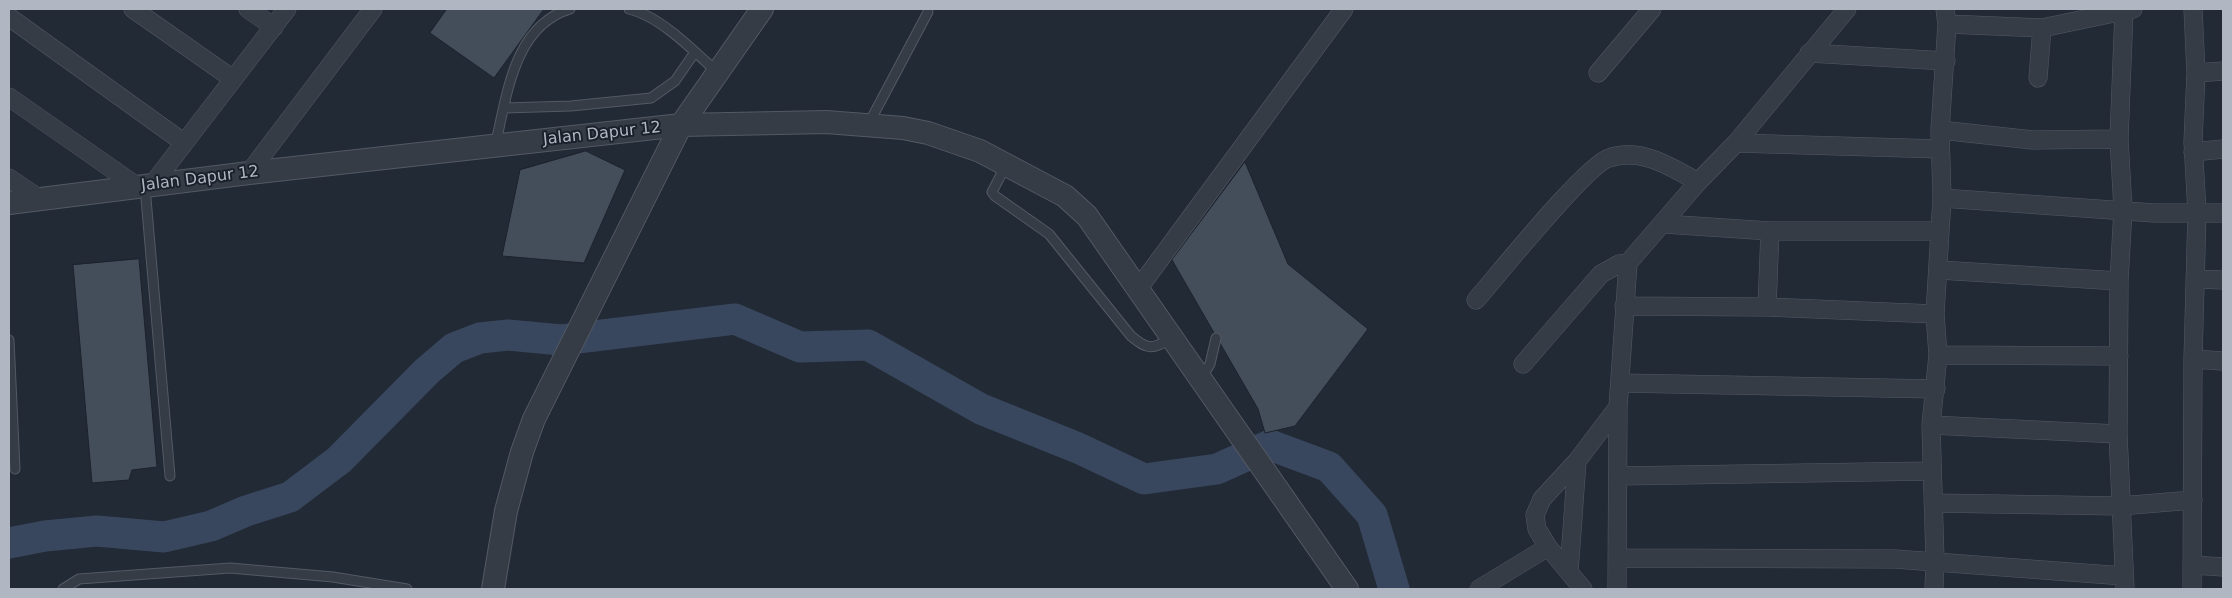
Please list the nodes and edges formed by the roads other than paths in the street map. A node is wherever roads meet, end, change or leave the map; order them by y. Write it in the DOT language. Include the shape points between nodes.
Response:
graph roads {
  1 [pos="132,9"];
  2 [pos="248,9"];
  3 [pos="288,9"];
  4 [pos="373,9"];
  5 [pos="570,9"];
  6 [pos="629,9"];
  7 [pos="762,9"];
  8 [pos="1652,9"];
  9 [pos="1848,9"];
  10 [pos="2193,9"];
  11 [pos="2128,10"];
  12 [pos="928,12"];
  13 [pos="1336,12"];
  14 [pos="9,16"];
  15 [pos="1946,16"];
  16 [pos="274,27"];
  17 [pos="2042,28"];
  18 [pos="695,52"];
  19 [pos="1809,53"];
  20 [pos="1946,61"];
  21 [pos="2223,71"];
  22 [pos="2196,72"];
  23 [pos="718,73"];
  24 [pos="1598,73"];
  25 [pos="2038,78"];
  26 [pos="232,79"];
  27 [pos="9,97"];
  28 [pos="504,108"];
  29 [pos="681,125"];
  30 [pos="868,125"];
  31 [pos="1940,130"];
  32 [pos="2119,139"];
  33 [pos="183,142"];
  34 [pos="1736,143"];
  35 [pos="494,146"];
  36 [pos="1940,149"];
  37 [pos="2223,149"];
  38 [pos="2193,152"];
  39 [pos="1006,164"];
  40 [pos="249,173"];
  41 [pos="9,178"];
  42 [pos="1698,182"];
  43 [pos="145,186"];
  44 [pos="1942,198"];
  45 [pos="40,199"];
  46 [pos="9,203"];
  47 [pos="2123,210"];
  48 [pos="2197,212"];
  49 [pos="2223,213"];
  50 [pos="1664,224"];
  51 [pos="1770,231"];
  52 [pos="1940,231"];
  53 [pos="1628,263"];
  54 [pos="1939,270"];
  55 [pos="2196,279"];
  56 [pos="2223,280"];
  57 [pos="2119,281"];
  58 [pos="1138,289"];
  59 [pos="1476,300"];
  60 [pos="1624,306"];
  61 [pos="1767,307"];
  62 [pos="1935,314"];
  63 [pos="1172,338"];
  64 [pos="1216,338"];
  65 [pos="9,340"];
  66 [pos="1938,355"];
  67 [pos="2119,356"];
  68 [pos="2193,359"];
  69 [pos="2223,361"];
  70 [pos="1523,364"];
  71 [pos="1200,380"];
  72 [pos="1621,383"];
  73 [pos="1936,388"];
  74 [pos="1618,406"];
  75 [pos="1931,425"];
  76 [pos="2118,434"];
  77 [pos="1577,461"];
  78 [pos="15,469"];
  79 [pos="1931,471"];
  80 [pos="170,476"];
  81 [pos="1619,476"];
  82 [pos="2193,500"];
  83 [pos="1933,503"];
  84 [pos="2120,506"];
  85 [pos="1548,547"];
  86 [pos="1619,558"];
  87 [pos="1935,560"];
  88 [pos="2193,565"];
  89 [pos="2223,567"];
  90 [pos="1569,572"];
  91 [pos="2124,583"];
  92 [pos="385,587"];
  93 [pos="63,589"];
  94 [pos="407,589"];
  95 [pos="493,589"];
  96 [pos="1347,589"];
  97 [pos="1479,589"];
  98 [pos="1583,589"];
  99 [pos="1617,589"];
  100 [pos="1934,589"];
  101 [pos="2192,589"];
  1 -- 26 [label="street"];
  2 -- 16 [label="street"];
  3 -- 16 [label="street"];
  4 -- 40 [label="street"];
  5 -- 28 [label="lane" via="556,13 526,45 513,69"];
  6 -- 18 [label="lane" via="656,21"];
  7 -- 23 [label="street"];
  8 -- 24 [label="street"];
  9 -- 19 [label="street"];
  10 -- 22 [label="street"];
  11 -- 17 [label="street"];
  11 -- 32 [label="street"];
  12 -- 30 [label="lane"];
  13 -- 58 [label="street"];
  14 -- 33 [label="street"];
  15 -- 17 [label="street"];
  15 -- 20 [label="street"];
  16 -- 26 [label="street"];
  17 -- 25 [label="street"];
  18 -- 23 [label="lane"];
  18 -- 28 [label="lane" via="675,80 651,98 571,106"];
  19 -- 20 [label="street"];
  19 -- 34 [label="street"];
  20 -- 31 [label="street"];
  21 -- 22 [label="street"];
  22 -- 38 [label="street"];
  23 -- 29 [label="street"];
  26 -- 33 [label="street"];
  27 -- 43 [label="street"];
  28 -- 35 [label="lane"];
  29 -- 30 [label="street, Jalan Dapur 12" via="826,122"];
  29 -- 35 [label="street, Jalan Dapur 12"];
  29 -- 95 [label="street" via="534,420 508,502"];
  30 -- 39 [label="street, Jalan Dapur 12" via="928,133"];
  31 -- 32 [label="street" via="2033,140"];
  31 -- 36 [label="street"];
  32 -- 47 [label="street"];
  33 -- 43 [label="street"];
  34 -- 36 [label="street"];
  34 -- 42 [label="street"];
  35 -- 40 [label="street, Jalan Dapur 12"];
  36 -- 44 [label="street"];
  37 -- 38 [label="street"];
  38 -- 48 [label="street"];
  39 -- 58 [label="street, Jalan Dapur 12" via="1065,196 1087,216"];
  39 -- 63 [label="lane" via="993,186 995,196 1049,234 1131,336 1143,346 1154,348"];
  40 -- 43 [label="street, Jalan Dapur 12"];
  41 -- 45 [label="street"];
  42 -- 50 [label="street"];
  42 -- 59 [label="street" via="1658,160 1622,155 1607,158 1585,176"];
  43 -- 45 [label="street, Jalan Dapur 12"];
  43 -- 80 [label="lane"];
  44 -- 47 [label="street"];
  44 -- 52 [label="street"];
  45 -- 46 [label="street, Jalan Dapur 12"];
  47 -- 48 [label="street"];
  47 -- 57 [label="street"];
  48 -- 49 [label="street"];
  48 -- 55 [label="street"];
  50 -- 51 [label="street"];
  50 -- 53 [label="street"];
  51 -- 52 [label="street"];
  51 -- 61 [label="street"];
  52 -- 54 [label="street"];
  53 -- 60 [label="street"];
  53 -- 70 [label="street" via="1601,274"];
  54 -- 57 [label="street"];
  54 -- 62 [label="street"];
  55 -- 56 [label="street"];
  55 -- 68 [label="street"];
  57 -- 67 [label="street"];
  58 -- 63 [label="street, Jalan Dapur 12"];
  60 -- 61 [label="street"];
  60 -- 72 [label="street"];
  61 -- 62 [label="street"];
  62 -- 66 [label="street"];
  63 -- 71 [label="street, Jalan Dapur 12"];
  64 -- 71 [label="lane" via="1210,364"];
  65 -- 78 [label="lane"];
  66 -- 67 [label="street"];
  66 -- 73 [label="street"];
  67 -- 76 [label="street"];
  68 -- 69 [label="street"];
  68 -- 82 [label="street"];
  71 -- 96 [label="street, Jalan Dapur 12"];
  72 -- 73 [label="street"];
  72 -- 74 [label="street"];
  73 -- 75 [label="street"];
  74 -- 77 [label="street"];
  74 -- 81 [label="street"];
  75 -- 76 [label="street"];
  75 -- 79 [label="street"];
  76 -- 84 [label="street"];
  77 -- 85 [label="street" via="1538,506 1535,523"];
  77 -- 90 [label="street"];
  79 -- 81 [label="street"];
  79 -- 83 [label="street"];
  81 -- 86 [label="street"];
  82 -- 84 [label="street"];
  82 -- 88 [label="street"];
  83 -- 84 [label="street"];
  83 -- 87 [label="street"];
  84 -- 91 [label="street"];
  85 -- 90 [label="street"];
  85 -- 97 [label="street"];
  86 -- 87 [label="street"];
  86 -- 99 [label="street"];
  87 -- 91 [label="street"];
  87 -- 100 [label="street"];
  88 -- 89 [label="street"];
  88 -- 101 [label="street"];
  90 -- 98 [label="street"];
  92 -- 93 [label="lane" via="333,577 230,568 79,579"];
  92 -- 94 [label="lane"];
}
